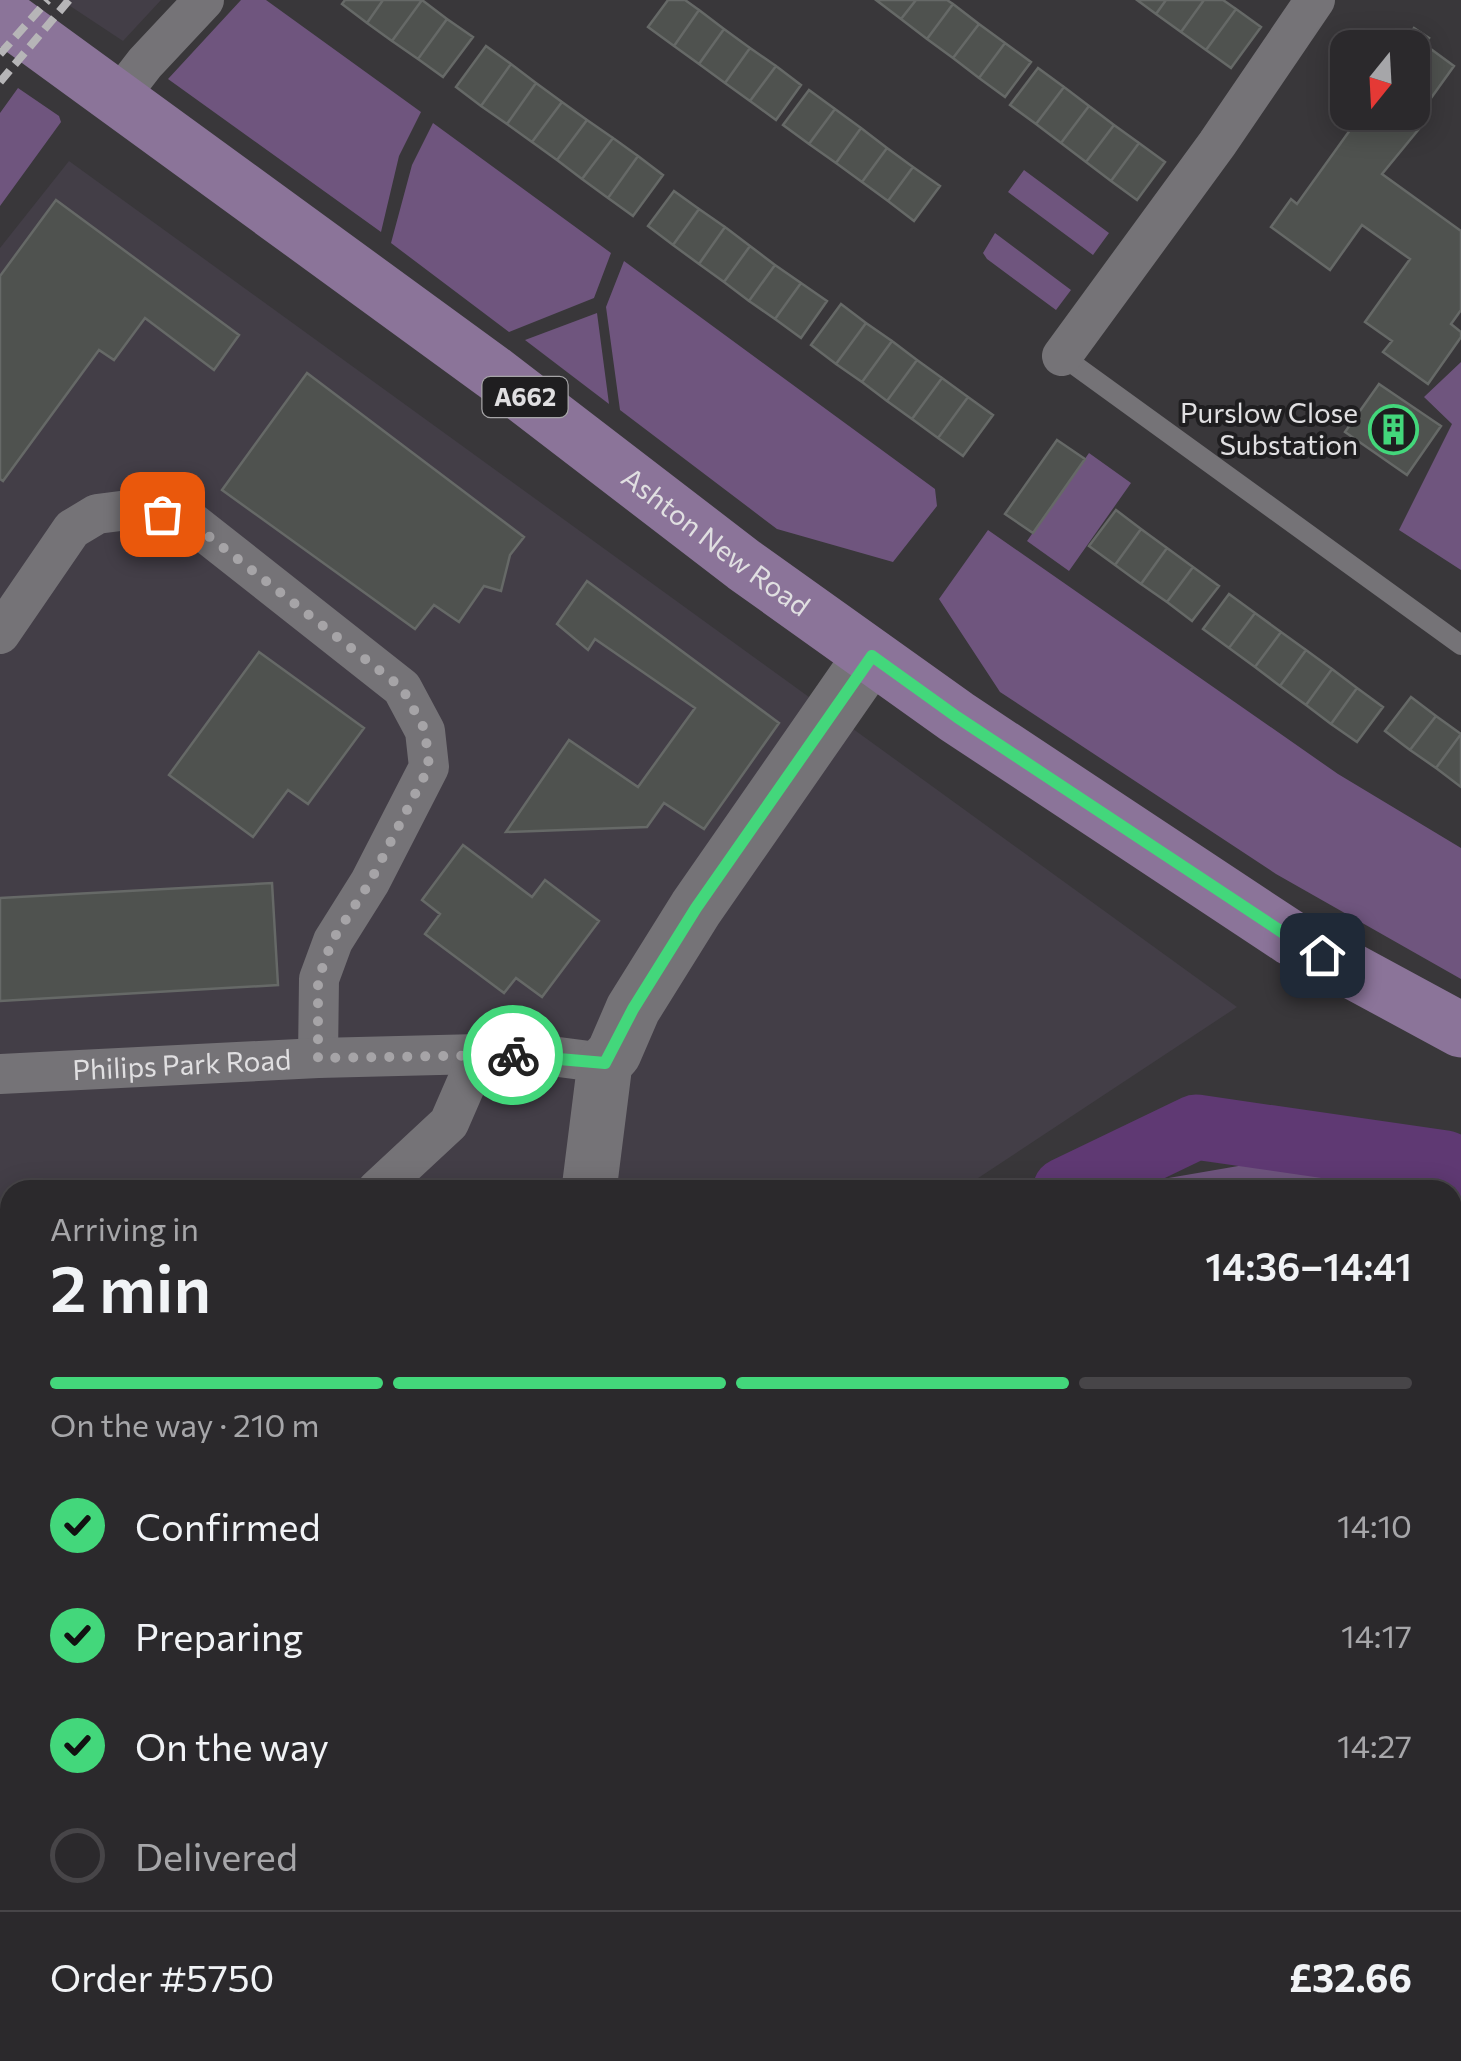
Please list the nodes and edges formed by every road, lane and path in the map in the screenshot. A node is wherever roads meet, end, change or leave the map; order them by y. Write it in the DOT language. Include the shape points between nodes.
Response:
graph roads {
  1 [pos="204,0"];
  2 [pos="1315,0"];
  3 [pos="0,13"];
  4 [pos="105,88"];
  5 [pos="1062,356"];
  6 [pos="0,634"];
  7 [pos="1461,645"];
  8 [pos="872,656"];
  9 [pos="1461,1030"];
  10 [pos="479,1054"];
  11 [pos="318,1058"];
  12 [pos="605,1063"];
  13 [pos="0,1074"];
  14 [pos="388,1180"];
  15 [pos="590,1180"];
  1 -- 4 [label="street" via="145,63"];
  2 -- 5 [label="street"];
  3 -- 4 [label="main road, Ashton New Road / A662"];
  4 -- 8 [label="main road, Ashton New Road / A662"];
  5 -- 7 [label="lane"];
  6 -- 11 [label="street" via="72,529 97,514 136,509 188,520 402,688 425,730 429,767 332,941 318,980"];
  8 -- 9 [label="main road, Ashton New Road / A662" via="1291,938"];
  8 -- 12 [label="street" via="696,908"];
  10 -- 11 [label="street, Philips Park Road"];
  10 -- 12 [label="street, Philips Park Road"];
  10 -- 14 [label="street" via="448,1123"];
  11 -- 13 [label="street, Philips Park Road"];
  12 -- 15 [label="street"];
}
